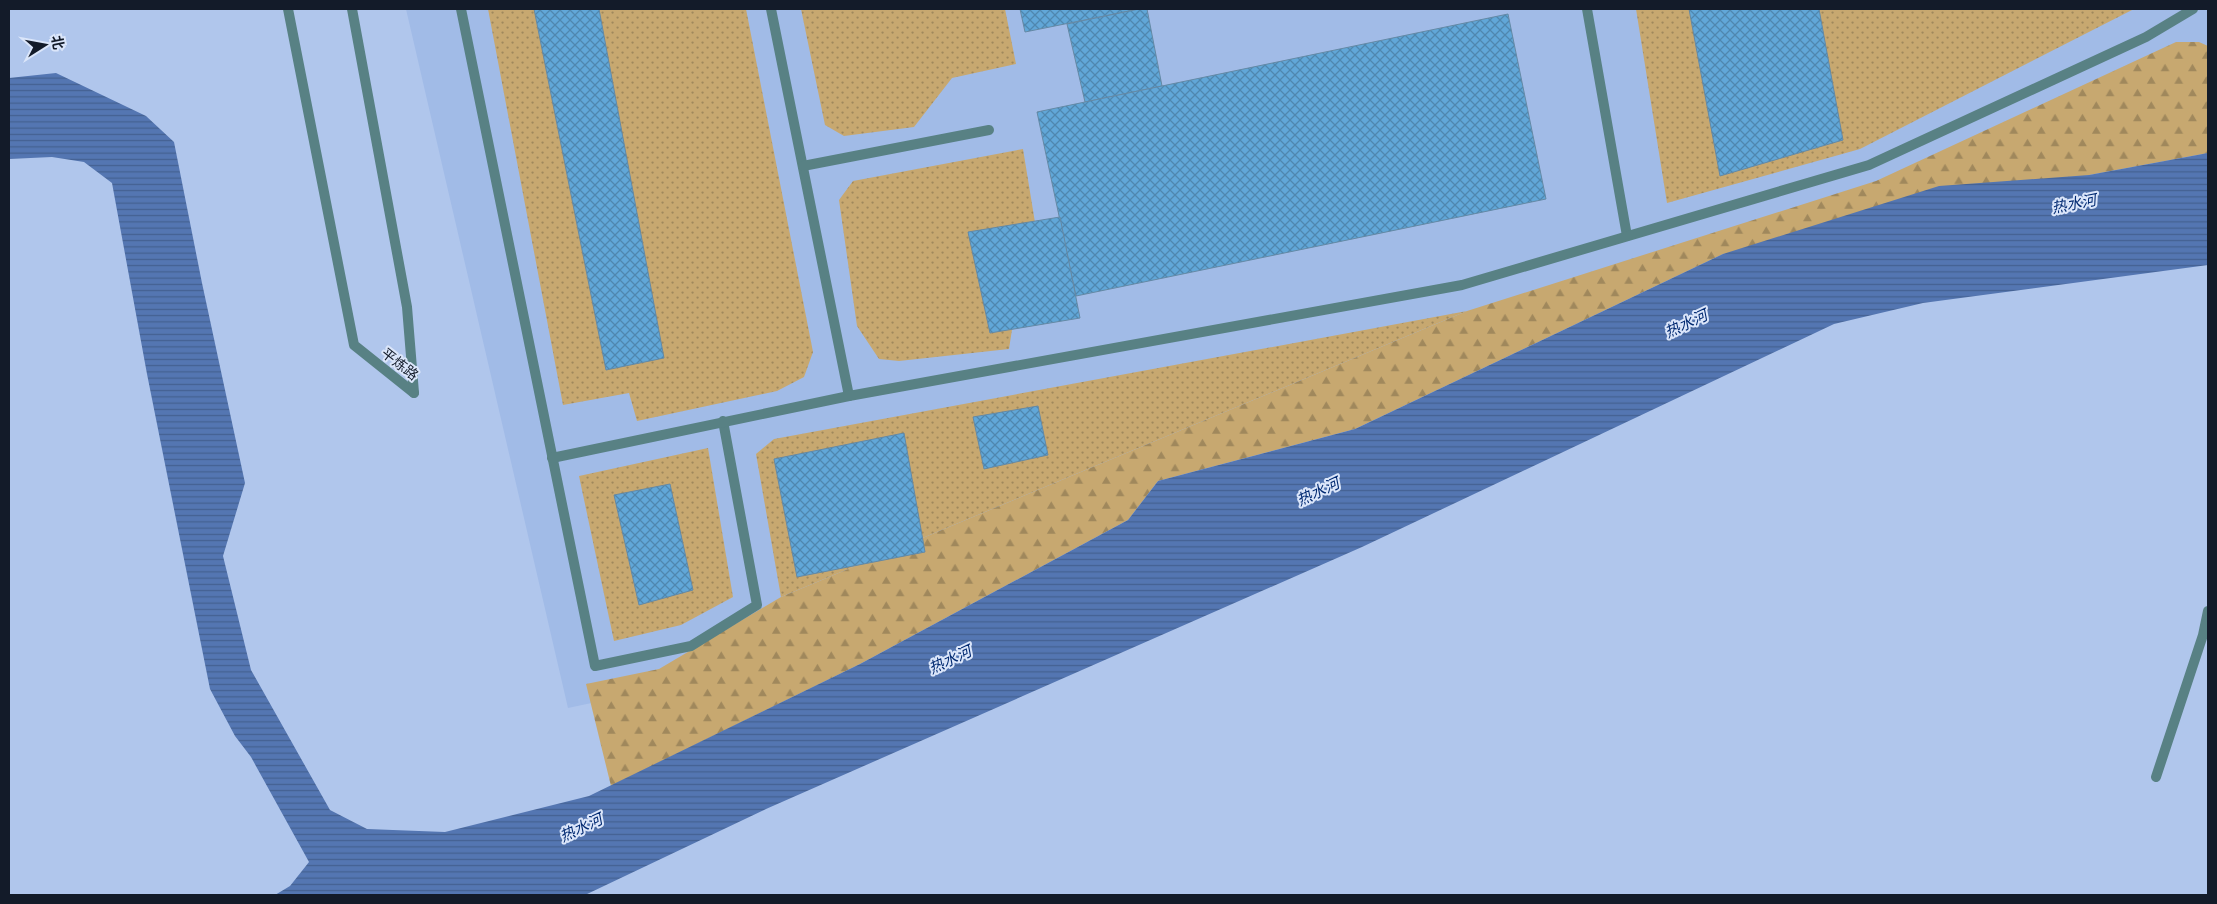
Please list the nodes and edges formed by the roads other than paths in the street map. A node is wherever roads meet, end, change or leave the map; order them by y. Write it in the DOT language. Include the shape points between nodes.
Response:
graph roads {
  1 [pos="288,9"];
  2 [pos="352,9"];
  3 [pos="461,9"];
  4 [pos="771,9"];
  5 [pos="1587,9"];
  6 [pos="2193,9"];
  7 [pos="989,130"];
  8 [pos="803,166"];
  9 [pos="1627,236"];
  10 [pos="849,396"];
  11 [pos="723,421"];
  12 [pos="552,458"];
  13 [pos="2208,611"];
  14 [pos="2156,777"];
  1 -- 2 [label="street, 平炼路" via="354,345 414,393 407,307"];
  3 -- 12 [label="street"];
  4 -- 8 [label="street"];
  5 -- 9 [label="street"];
  6 -- 9 [label="street" via="2146,37 1869,165"];
  7 -- 8 [label="street"];
  8 -- 10 [label="street"];
  9 -- 10 [label="street" via="1462,285"];
  10 -- 11 [label="street"];
  11 -- 12 [label="street"];
  11 -- 12 [label="street" via="757,604 691,646 595,666"];
  13 -- 14 [label="street" via="2203,636"];
}
